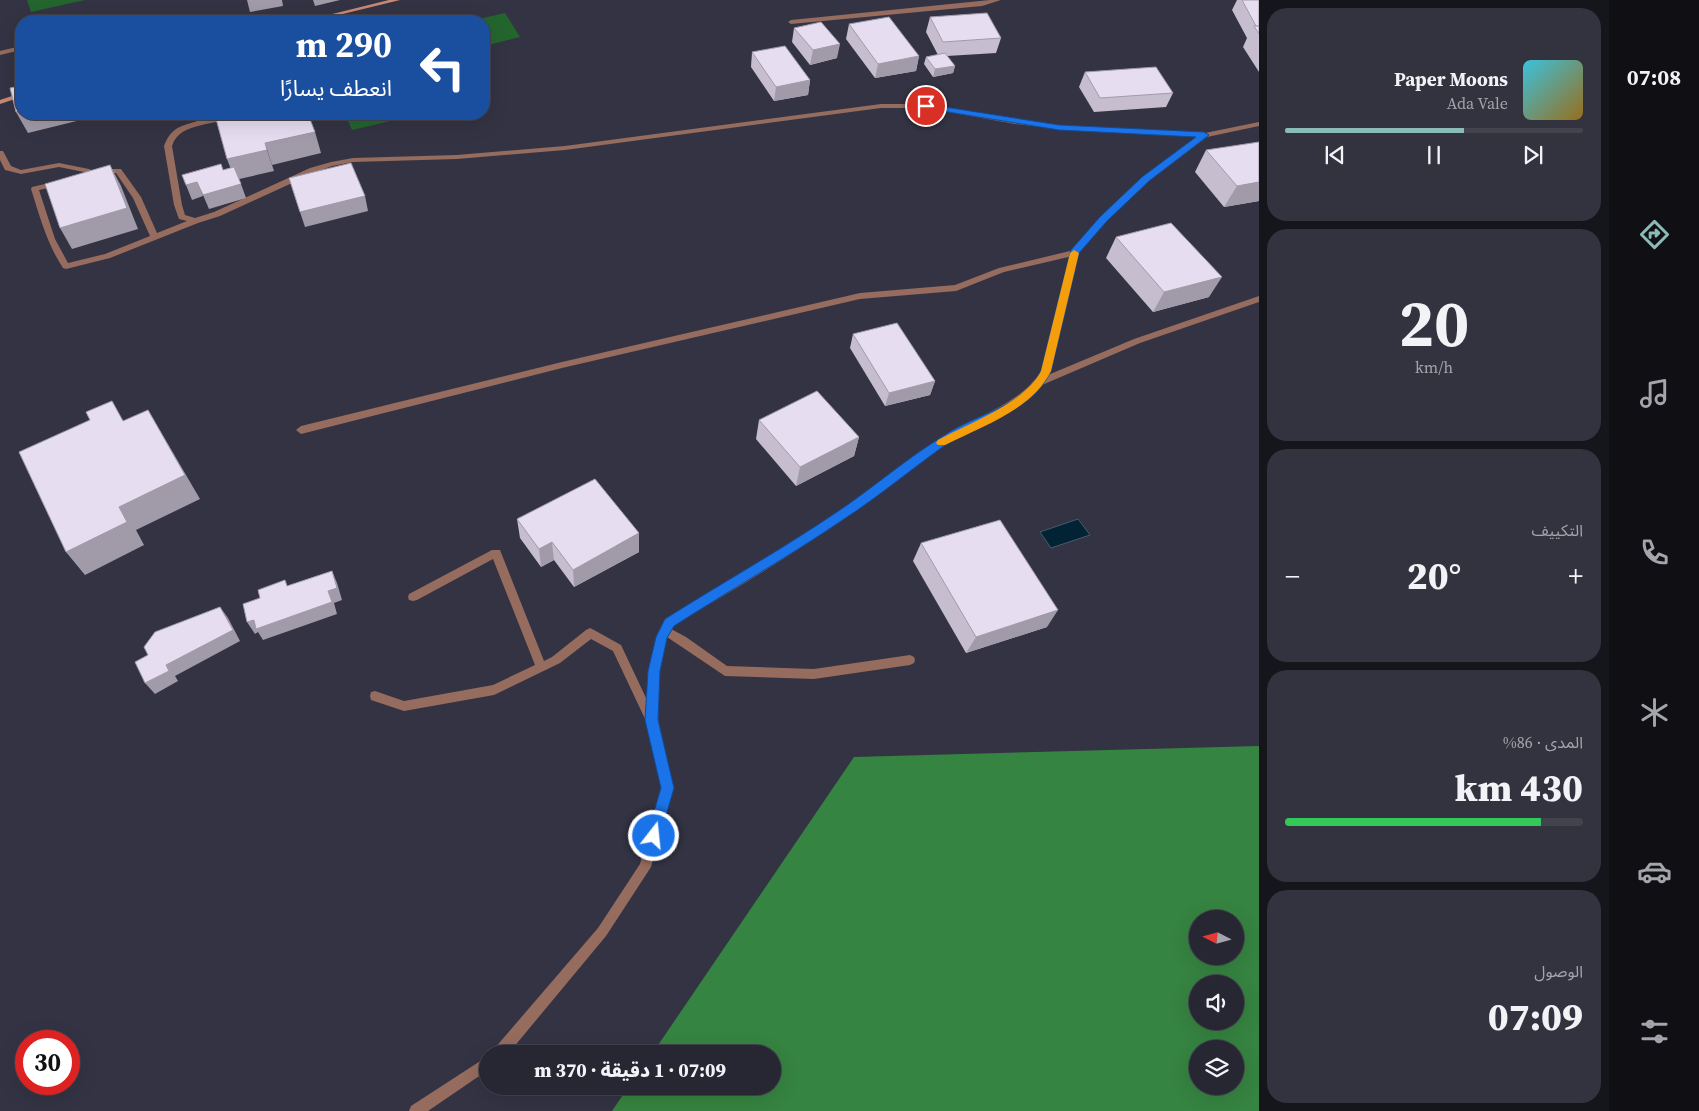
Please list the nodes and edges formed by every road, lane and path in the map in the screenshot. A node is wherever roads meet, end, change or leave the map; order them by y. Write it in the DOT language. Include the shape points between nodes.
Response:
graph roads {
  1 [pos="397,0"];
  2 [pos="998,0"];
  3 [pos="333,15"];
  4 [pos="791,22"];
  5 [pos="15,49"];
  6 [pos="0,53"];
  7 [pos="15,97"];
  8 [pos="0,102"];
  9 [pos="214,120"];
  10 [pos="1259,124"];
  11 [pos="1204,135"];
  12 [pos="0,153"];
  13 [pos="89,171"];
  14 [pos="195,221"];
  15 [pos="154,237"];
  16 [pos="1074,253"];
  17 [pos="1259,299"];
  18 [pos="1040,382"];
  19 [pos="301,430"];
  20 [pos="413,597"];
  21 [pos="665,631"];
  22 [pos="910,660"];
  23 [pos="541,667"];
  24 [pos="375,696"];
  25 [pos="652,720"];
  26 [pos="507,1045"];
  27 [pos="479,1068"];
  28 [pos="416,1111"];
  1 -- 3 [label="main road"];
  2 -- 4 [label="street"];
  5 -- 6 [label="street"];
  7 -- 8 [label="main road"];
  9 -- 14 [label="street" via="179,130 168,146 182,217"];
  10 -- 11 [label="street"];
  11 -- 14 [label="street" via="1059,128 926,106 881,106 565,148 457,157 353,160 313,170 252,200"];
  11 -- 16 [label="street" via="1146,179 1103,219"];
  12 -- 13 [label="street" via="8,168 21,172 59,166"];
  13 -- 15 [label="street" via="118,171 137,197"];
  13 -- 15 [label="street" via="35,190 46,230 66,266 107,256"];
  14 -- 15 [label="street"];
  16 -- 18 [label="street" via="1046,371"];
  16 -- 19 [label="street" via="1002,270 956,288 860,296"];
  17 -- 18 [label="street" via="1136,341"];
  18 -- 21 [label="street" via="1016,404 949,437 840,516 669,622"];
  20 -- 23 [label="street" via="496,553"];
  21 -- 22 [label="street" via="725,671 814,674"];
  21 -- 25 [label="street" via="654,671"];
  23 -- 24 [label="street" via="494,690 404,706"];
  23 -- 25 [label="street" via="556,660 590,633 617,648"];
  25 -- 26 [label="street" via="668,788 645,868 602,932"];
  27 -- 28 [label="street"];
}
